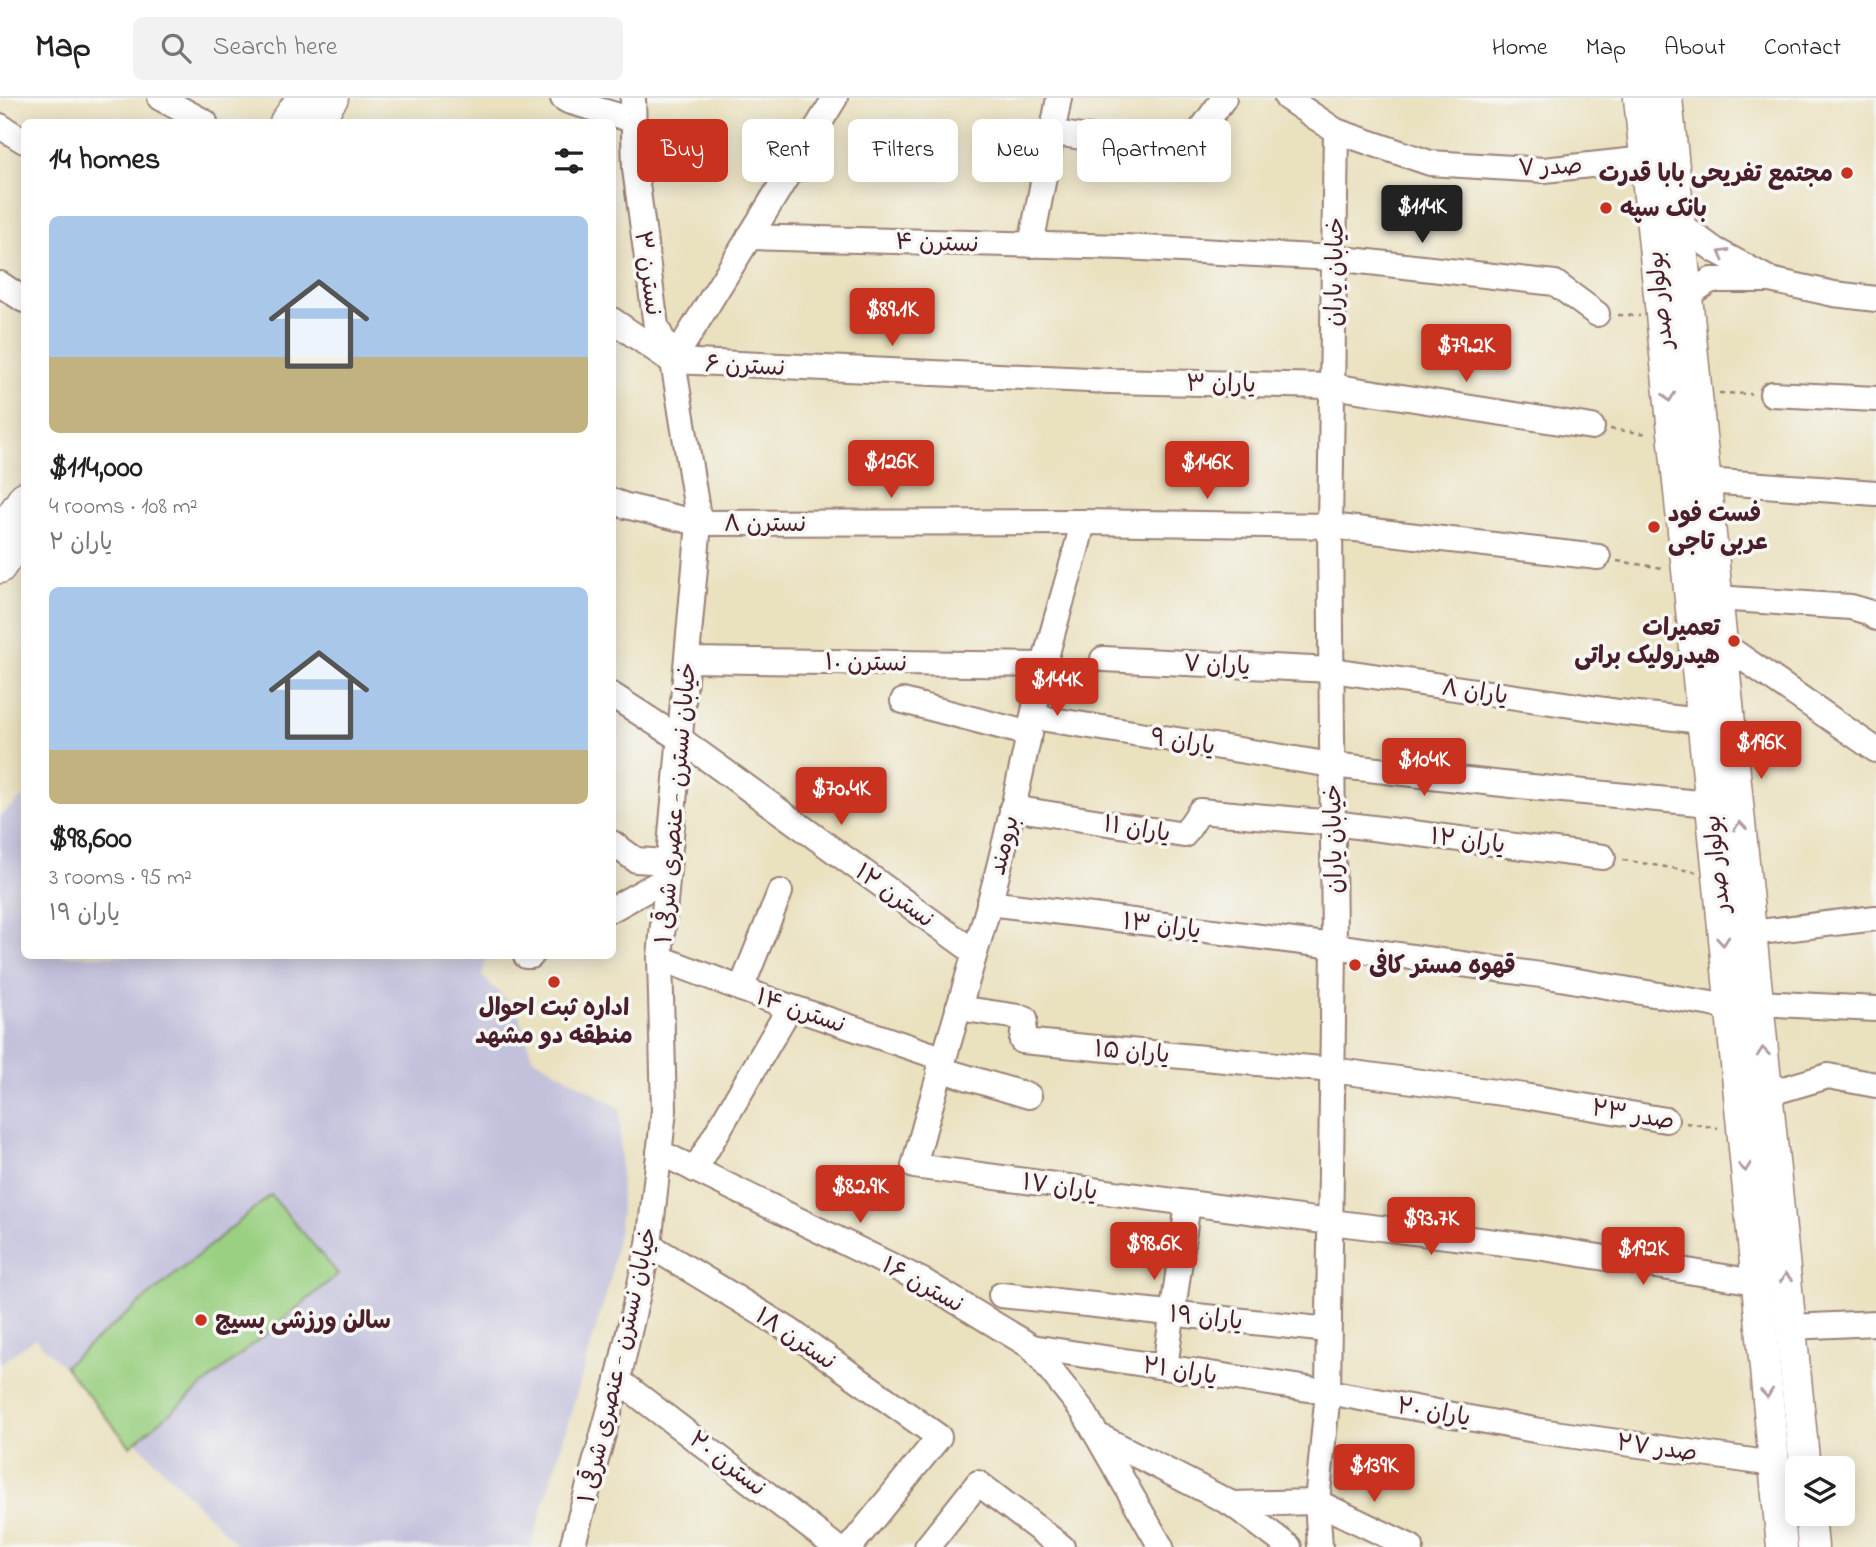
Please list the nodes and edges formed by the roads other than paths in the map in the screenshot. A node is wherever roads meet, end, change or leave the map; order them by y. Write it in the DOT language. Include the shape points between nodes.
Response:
graph roads {
  1 [pos="160,98"];
  2 [pos="563,98"];
  3 [pos="835,98"];
  4 [pos="1059,98"];
  5 [pos="1224,98"];
  6 [pos="1639,98"];
  7 [pos="1667,98"];
  8 [pos="1299,102"];
  9 [pos="633,109"];
  10 [pos="319,112"];
  11 [pos="199,119"];
  12 [pos="295,119"];
  13 [pos="1055,119"];
  14 [pos="0,126"];
  15 [pos="1336,131"];
  16 [pos="1063,134"];
  17 [pos="21,139"];
  18 [pos="1658,157"];
  19 [pos="1043,182"];
  20 [pos="1679,224"];
  21 [pos="750,237"];
  22 [pos="1031,245"];
  23 [pos="1334,258"];
  24 [pos="1770,280"];
  25 [pos="0,284"];
  26 [pos="1686,296"];
  27 [pos="21,298"];
  28 [pos="1876,299"];
  29 [pos="1597,314"];
  30 [pos="616,321"];
  31 [pos="647,332"];
  32 [pos="673,361"];
  33 [pos="1110,381"];
  34 [pos="1332,386"];
  35 [pos="1772,394"];
  36 [pos="1876,400"];
  37 [pos="1592,427"];
  38 [pos="1704,481"];
  39 [pos="1876,493"];
  40 [pos="616,502"];
  41 [pos="21,508"];
  42 [pos="1083,522"];
  43 [pos="699,523"];
  44 [pos="1331,526"];
  45 [pos="21,538"];
  46 [pos="8,557"];
  47 [pos="1598,557"];
  48 [pos="1716,598"];
  49 [pos="1876,618"];
  50 [pos="1721,643"];
  51 [pos="1103,659"];
  52 [pos="688,660"];
  53 [pos="1044,665"];
  54 [pos="1332,670"];
  55 [pos="616,698"];
  56 [pos="903,701"];
  57 [pos="1702,721"];
  58 [pos="1032,726"];
  59 [pos="680,739"];
  60 [pos="1876,750"];
  61 [pos="1332,765"];
  62 [pos="1710,804"];
  63 [pos="1012,808"];
  64 [pos="1333,823"];
  65 [pos="616,846"];
  66 [pos="1603,857"];
  67 [pos="667,871"];
  68 [pos="780,892"];
  69 [pos="989,903"];
  70 [pos="616,906"];
  71 [pos="1876,918"];
  72 [pos="1751,933"];
  73 [pos="1334,946"];
  74 [pos="974,952"];
  75 [pos="660,958"];
  76 [pos="740,989"];
  77 [pos="1744,1005"];
  78 [pos="790,1007"];
  79 [pos="958,1008"];
  80 [pos="1876,1009"];
  81 [pos="941,1064"];
  82 [pos="1332,1070"];
  83 [pos="1876,1085"];
  84 [pos="1768,1094"];
  85 [pos="1028,1096"];
  86 [pos="1666,1120"];
  87 [pos="660,1152"];
  88 [pos="914,1166"];
  89 [pos="695,1170"];
  90 [pos="1188,1203"];
  91 [pos="1330,1222"];
  92 [pos="649,1245"];
  93 [pos="1756,1282"];
  94 [pos="1001,1295"];
  95 [pos="1173,1314"];
  96 [pos="1876,1323"];
  97 [pos="1791,1327"];
  98 [pos="1328,1331"];
  99 [pos="1032,1347"];
  100 [pos="1165,1367"];
  101 [pos="618,1380"];
  102 [pos="1328,1392"];
  103 [pos="1540,1431"];
  104 [pos="1097,1435"];
  105 [pos="1804,1456"];
  106 [pos="1774,1464"];
  107 [pos="1317,1502"];
  108 [pos="1232,1504"];
  109 [pos="1811,1526"];
  110 [pos="576,1545"];
  111 [pos="836,1547"];
  112 [pos="850,1547"];
  113 [pos="927,1547"];
  114 [pos="1062,1547"];
  115 [pos="1161,1547"];
  116 [pos="1289,1547"];
  117 [pos="1320,1547"];
  118 [pos="1411,1547"];
  119 [pos="1782,1547"];
  120 [pos="1813,1547"];
  1 -- 11 [label="street"];
  2 -- 9 [label="street"];
  3 -- 21 [label="street"];
  4 -- 13 [label="street"];
  5 -- 16 [label="street" via="1186,151"];
  6 -- 18 [label="main road, بولوار صدر"];
  7 -- 18 [label="main road, بولوار صدر"];
  8 -- 15 [label="street, صدر ۷"];
  9 -- 31 [label="street, نسترن ۳"];
  10 -- 12 [label="main road"];
  14 -- 17 [label="street"];
  15 -- 18 [label="street, صدر ۷" via="1430,163 1545,170"];
  15 -- 23 [label="street, خیابان یاران"];
  18 -- 20 [label="main road, بولوار صدر"];
  18 -- 57 [label="main road, بولوار صدر, one-way" via="1660,317"];
  19 -- 22 [label="street"];
  24 -- 20 [label="street, one-way"];
  20 -- 26 [label="main road, بولوار صدر"];
  21 -- 22 [label="street, نسترن ۴"];
  21 -- 32 [label="street"];
  22 -- 23 [label="street, نسترن ۴"];
  23 -- 29 [label="street, نسترن ۴" via="1555,283"];
  23 -- 34 [label="street, خیابان یاران"];
  24 -- 26 [label="street" via="1711,280"];
  24 -- 28 [label="street"];
  25 -- 27 [label="street"];
  26 -- 38 [label="main road, بولوار صدر"];
  30 -- 31 [label="street"];
  31 -- 32 [label="street, نسترن ۳"];
  32 -- 33 [label="street, نسترن ۶"];
  32 -- 43 [label="street, خیابان نسترن - عنصری شرقی ۱"];
  33 -- 34 [label="street, یاران ۳"];
  34 -- 37 [label="street, یاران ۳"];
  34 -- 44 [label="street, خیابان یاران"];
  35 -- 36 [label="street"];
  38 -- 39 [label="street"];
  38 -- 48 [label="main road, بولوار صدر"];
  40 -- 43 [label="street, نسترن ۸"];
  41 -- 46 [label="main road"];
  42 -- 43 [label="street, نسترن ۸"];
  42 -- 44 [label="street, نسترن ۸"];
  42 -- 53 [label="street, برومند"];
  43 -- 52 [label="street, خیابان نسترن - عنصری شرقی ۱"];
  44 -- 47 [label="street, نسترن ۸"];
  44 -- 54 [label="street, خیابان یاران"];
  45 -- 46 [label="main road"];
  48 -- 49 [label="street" via="1851,607"];
  48 -- 50 [label="main road, بولوار صدر"];
  50 -- 60 [label="street"];
  72 -- 50 [label="main road, بولوار صدر, one-way"];
  51 -- 54 [label="street, یاران ۷"];
  52 -- 53 [label="street, نسترن ۱۰"];
  52 -- 59 [label="street, خیابان نسترن - عنصری شرقی ۱"];
  53 -- 58 [label="street, برومند"];
  54 -- 57 [label="street, یاران ۸"];
  54 -- 61 [label="street, خیابان یاران"];
  55 -- 59 [label="street, نسترن ۱۲"];
  56 -- 58 [label="street, یاران ۹"];
  57 -- 62 [label="main road, بولوار صدر"];
  58 -- 61 [label="street, یاران ۹"];
  58 -- 63 [label="street, برومند"];
  59 -- 67 [label="street, خیابان نسترن - عنصری شرقی ۱"];
  59 -- 74 [label="street, نسترن ۱۲"];
  61 -- 62 [label="street, یاران ۹"];
  61 -- 64 [label="street, خیابان یاران"];
  62 -- 77 [label="main road, بولوار صدر, one-way" via="1718,875"];
  63 -- 64 [label="street, یاران ۱۱" via="1184,835 1200,811"];
  63 -- 69 [label="street, برومند"];
  64 -- 66 [label="street, یاران ۱۲"];
  64 -- 73 [label="street, خیابان یاران"];
  65 -- 67 [label="street" via="636,860"];
  67 -- 70 [label="street"];
  67 -- 75 [label="street, خیابان نسترن - عنصری شرقی ۱"];
  68 -- 76 [label="street"];
  69 -- 73 [label="street, یاران ۱۳"];
  69 -- 74 [label="street, برومند"];
  71 -- 72 [label="street"];
  72 -- 77 [label="main road, بولوار صدر"];
  73 -- 77 [label="street, یاران ۱۳"];
  73 -- 82 [label="street, خیابان یاران"];
  74 -- 79 [label="street, برومند"];
  75 -- 76 [label="street, نسترن ۱۴"];
  75 -- 87 [label="street, خیابان نسترن - عنصری شرقی ۱" via="664,1110"];
  76 -- 78 [label="street, نسترن ۱۴"];
  77 -- 80 [label="street, یاران ۱۳"];
  84 -- 77 [label="main road, بولوار صدر, one-way"];
  77 -- 93 [label="main road, بولوار صدر, one-way" via="1742,1133"];
  78 -- 81 [label="street, نسترن ۱۴"];
  78 -- 89 [label="street"];
  79 -- 81 [label="street, برومند"];
  79 -- 82 [label="street, یاران ۱۵" via="1025,1018 1022,1041"];
  81 -- 85 [label="street, نسترن ۱۴"];
  81 -- 88 [label="street, برومند"];
  82 -- 86 [label="street, صدر ۲۳"];
  82 -- 91 [label="street, خیابان یاران"];
  83 -- 84 [label="street" via="1828,1076"];
  97 -- 84 [label="main road, بولوار صدر, one-way"];
  87 -- 89 [label="street, نسترن ۱۶"];
  87 -- 92 [label="street, خیابان نسترن - عنصری شرقی ۱"];
  88 -- 90 [label="street, یاران ۱۷"];
  89 -- 99 [label="street, نسترن ۱۶" via="923,1281"];
  90 -- 91 [label="street, یاران ۱۷"];
  90 -- 95 [label="street"];
  91 -- 93 [label="street, یاران ۱۷" via="1537,1247"];
  91 -- 98 [label="street, خیابان یاران"];
  92 -- 101 [label="street, خیابان نسترن - عنصری شرقی ۱"];
  92 -- 112 [label="street, نسترن ۱۸" via="789,1331 939,1437"];
  93 -- 106 [label="main road, بولوار صدر, one-way"];
  94 -- 95 [label="street, یاران ۱۹"];
  95 -- 98 [label="street, یاران ۱۹"];
  95 -- 100 [label="street"];
  96 -- 97 [label="street"];
  97 -- 105 [label="main road, بولوار صدر"];
  98 -- 102 [label="street, خیابان یاران"];
  99 -- 100 [label="street, یاران ۲۱"];
  99 -- 104 [label="street" via="1083,1410"];
  100 -- 102 [label="street, یاران ۲۱"];
  101 -- 110 [label="street, خیابان نسترن - عنصری شرقی ۱"];
  101 -- 111 [label="street, نسترن ۲۰"];
  102 -- 103 [label="street, یاران ۲۰"];
  102 -- 107 [label="street, خیابان یاران"];
  103 -- 106 [label="street, صدر ۲۷"];
  104 -- 108 [label="street"];
  104 -- 115 [label="street"];
  106 -- 119 [label="main road, بولوار صدر"];
  107 -- 108 [label="street"];
  107 -- 117 [label="street, خیابان یاران"];
  107 -- 118 [label="street"];
  108 -- 116 [label="street"];
  109 -- 120 [label="main road"];
  113 -- 114 [label="street" via="978,1483"];
}
